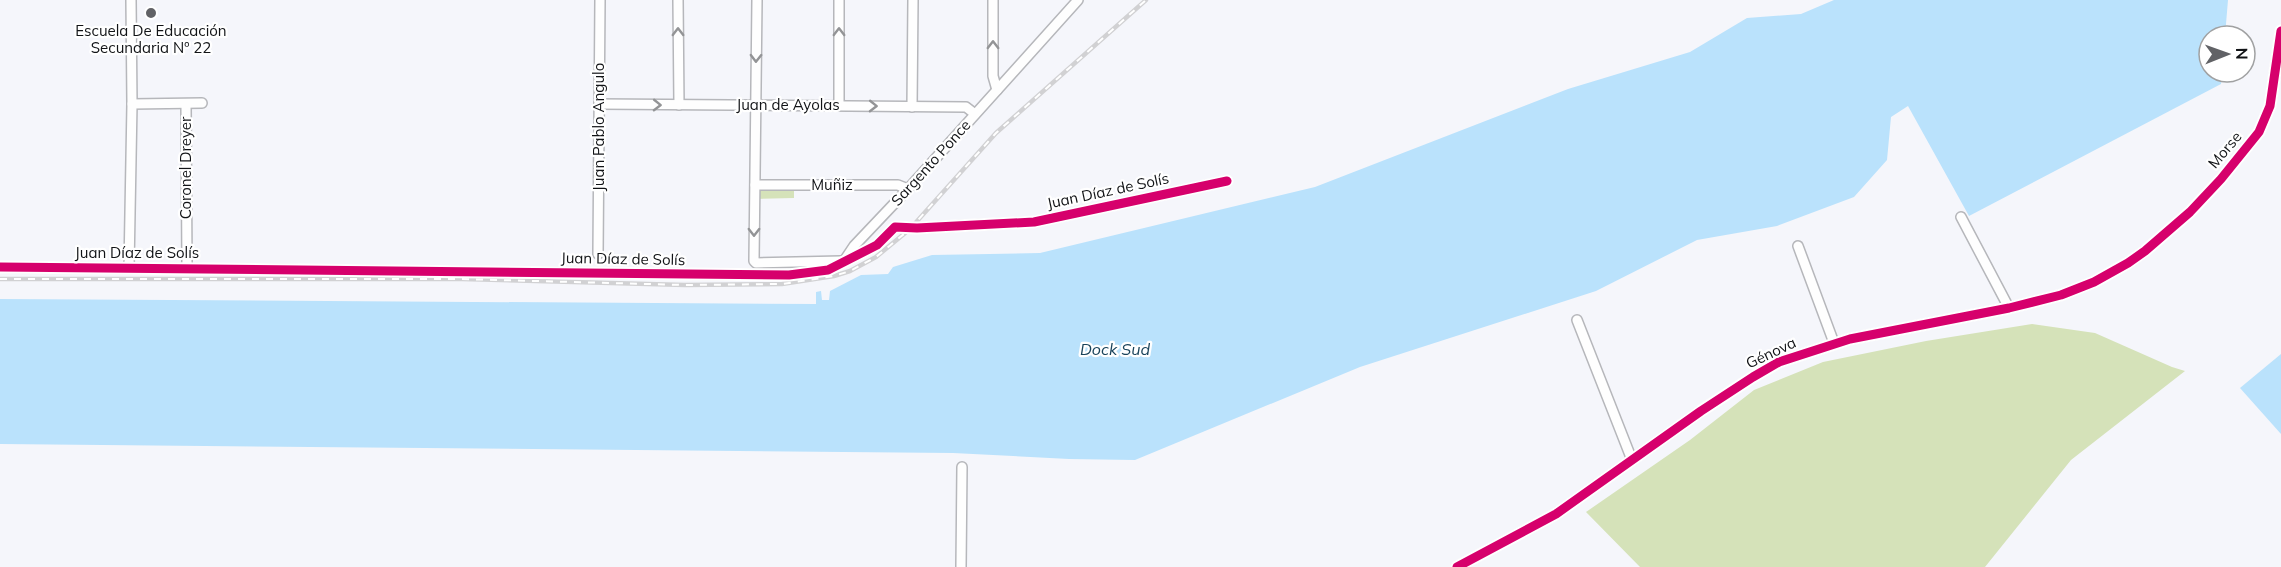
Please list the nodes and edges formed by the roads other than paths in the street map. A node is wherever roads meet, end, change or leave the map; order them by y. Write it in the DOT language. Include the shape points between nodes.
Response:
graph roads {
  1 [pos="130,0"];
  2 [pos="600,0"];
  3 [pos="678,0"];
  4 [pos="757,0"];
  5 [pos="839,0"];
  6 [pos="913,0"];
  7 [pos="993,0"];
  8 [pos="1078,0"];
  9 [pos="2281,31"];
  10 [pos="997,90"];
  11 [pos="202,103"];
  12 [pos="132,104"];
  13 [pos="186,104"];
  14 [pos="599,104"];
  15 [pos="679,105"];
  16 [pos="756,105"];
  17 [pos="838,105"];
  18 [pos="912,107"];
  19 [pos="975,114"];
  20 [pos="1227,181"];
  21 [pos="755,185"];
  22 [pos="908,189"];
  23 [pos="1961,217"];
  24 [pos="1798,246"];
  25 [pos="598,254"];
  26 [pos="2136,257"];
  27 [pos="844,261"];
  28 [pos="0,267"];
  29 [pos="129,268"];
  30 [pos="187,268"];
  31 [pos="2009,308"];
  32 [pos="1577,320"];
  33 [pos="1834,344"];
  34 [pos="1632,460"];
  35 [pos="962,467"];
  36 [pos="961,567"];
  37 [pos="1458,567"];
  1 -- 12 [label="street"];
  2 -- 14 [label="street, Juan Pablo Angulo"];
  15 -- 3 [label="street, one-way"];
  4 -- 16 [label="street, one-way"];
  17 -- 5 [label="street, one-way"];
  6 -- 18 [label="street"];
  10 -- 7 [label="street, one-way" via="993,76"];
  8 -- 10 [label="street, Sargento Ponce"];
  9 -- 26 [label="street, Morse" via="2270,106 2259,132 2190,212"];
  10 -- 19 [label="street, Sargento Ponce"];
  11 -- 13 [label="street"];
  12 -- 13 [label="street"];
  12 -- 29 [label="street"];
  13 -- 30 [label="street, Coronel Dreyer"];
  14 -- 15 [label="street, Juan de Ayolas, one-way"];
  14 -- 25 [label="street, Juan Pablo Angulo"];
  15 -- 16 [label="street, Juan de Ayolas"];
  16 -- 17 [label="street, Juan de Ayolas"];
  16 -- 21 [label="street"];
  17 -- 18 [label="street, Juan de Ayolas, one-way"];
  18 -- 19 [label="street, Juan de Ayolas" via="966,107"];
  19 -- 22 [label="street, Sargento Ponce"];
  20 -- 27 [label="street, Juan Díaz de Solís" via="1034,222 895,228 877,245"];
  21 -- 22 [label="street, Muñiz" via="898,185"];
  21 -- 27 [label="street, one-way" via="756,263"];
  22 -- 27 [label="street, Sargento Ponce"];
  23 -- 31 [label="street"];
  24 -- 33 [label="street"];
  26 -- 31 [label="street, Génova" via="2079,289"];
  27 -- 30 [label="street, Juan Díaz de Solís" via="828,270 789,275"];
  28 -- 29 [label="street, Juan Díaz de Solís"];
  29 -- 30 [label="street, Juan Díaz de Solís"];
  31 -- 33 [label="street, Génova"];
  32 -- 34 [label="street"];
  33 -- 34 [label="street, Génova" via="1765,370"];
  34 -- 37 [label="street, Génova" via="1556,514"];
  35 -- 36 [label="street"];
}
